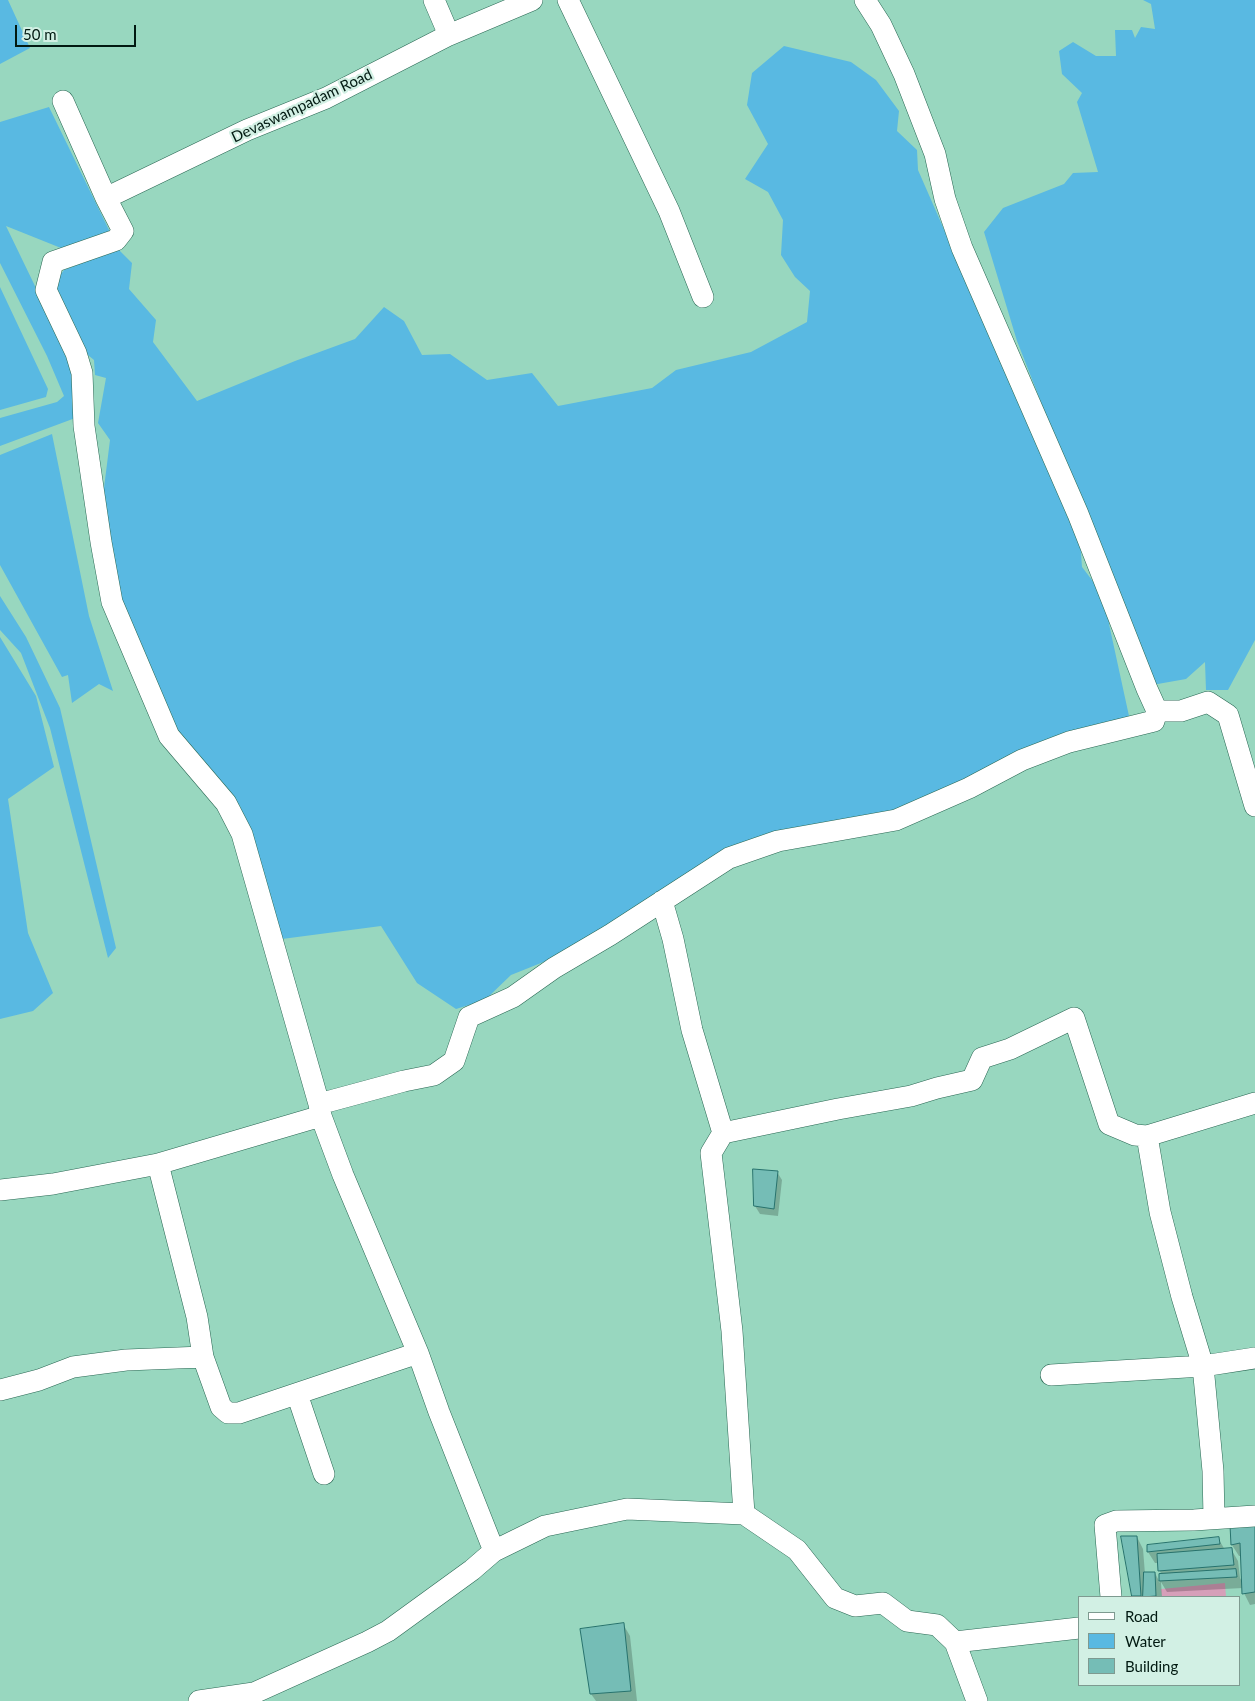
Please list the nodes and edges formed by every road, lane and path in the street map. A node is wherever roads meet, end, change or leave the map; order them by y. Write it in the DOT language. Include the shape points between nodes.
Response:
graph roads {
  1 [pos="434,0"];
  2 [pos="532,0"];
  3 [pos="568,0"];
  4 [pos="865,0"];
  5 [pos="449,35"];
  6 [pos="63,101"];
  7 [pos="106,198"];
  8 [pos="703,297"];
  9 [pos="1157,711"];
  10 [pos="1255,806"];
  11 [pos="662,901"];
  12 [pos="1255,1103"];
  13 [pos="320,1110"];
  14 [pos="723,1133"];
  15 [pos="1147,1136"];
  16 [pos="158,1164"];
  17 [pos="0,1190"];
  18 [pos="418,1354"];
  19 [pos="203,1357"];
  20 [pos="1255,1358"];
  21 [pos="1203,1366"];
  22 [pos="1051,1375"];
  23 [pos="0,1390"];
  24 [pos="297,1394"];
  25 [pos="324,1474"];
  26 [pos="744,1514"];
  27 [pos="1255,1516"];
  28 [pos="1214,1518"];
  29 [pos="494,1551"];
  30 [pos="1111,1596"];
  31 [pos="1078,1628"];
  32 [pos="955,1642"];
  33 [pos="199,1701"];
  34 [pos="977,1701"];
  1 -- 5 [label="street"];
  2 -- 5 [label="street, Devaswampadam Road"];
  3 -- 8 [label="street" via="669,211"];
  4 -- 9 [label="street" via="904,74 935,154 945,199 962,248 1078,514"];
  5 -- 7 [label="street, Devaswampadam Road" via="326,98 247,130"];
  6 -- 7 [label="street"];
  7 -- 13 [label="street" via="124,231 116,240 53,262 46,290 82,373 84,426 112,602 169,736 226,803 242,834"];
  9 -- 10 [label="street" via="1181,711 1208,702 1228,716"];
  9 -- 11 [label="street" via="1154,721 1069,742 1022,760 896,820 778,841 729,858"];
  11 -- 13 [label="street" via="513,997 468,1017 454,1061 434,1075 404,1081"];
  11 -- 14 [label="street" via="692,1030"];
  12 -- 15 [label="street"];
  13 -- 16 [label="street"];
  13 -- 18 [label="street" via="343,1175"];
  14 -- 15 [label="street" via="911,1096 972,1080 982,1058 1010,1049 1074,1018 1108,1124 1135,1135"];
  14 -- 26 [label="street" via="712,1153 732,1331"];
  15 -- 21 [label="street" via="1160,1212"];
  16 -- 17 [label="street" via="53,1184"];
  16 -- 19 [label="street" via="197,1317"];
  18 -- 24 [label="street"];
  18 -- 29 [label="street"];
  19 -- 23 [label="street" via="126,1360 73,1367"];
  19 -- 24 [label="street" via="221,1407 228,1413 239,1413"];
  20 -- 21 [label="street"];
  21 -- 22 [label="street"];
  21 -- 28 [label="street"];
  24 -- 25 [label="street"];
  26 -- 29 [label="street" via="627,1509 545,1526"];
  26 -- 32 [label="street" via="797,1550 835,1598 855,1606 883,1602 907,1621 937,1625"];
  27 -- 28 [label="street"];
  28 -- 30 [label="street" via="1116,1521 1105,1525"];
  29 -- 33 [label="street" via="396,1626 367,1642 254,1693"];
  31 -- 32 [label="street"];
  32 -- 34 [label="street"];
}
